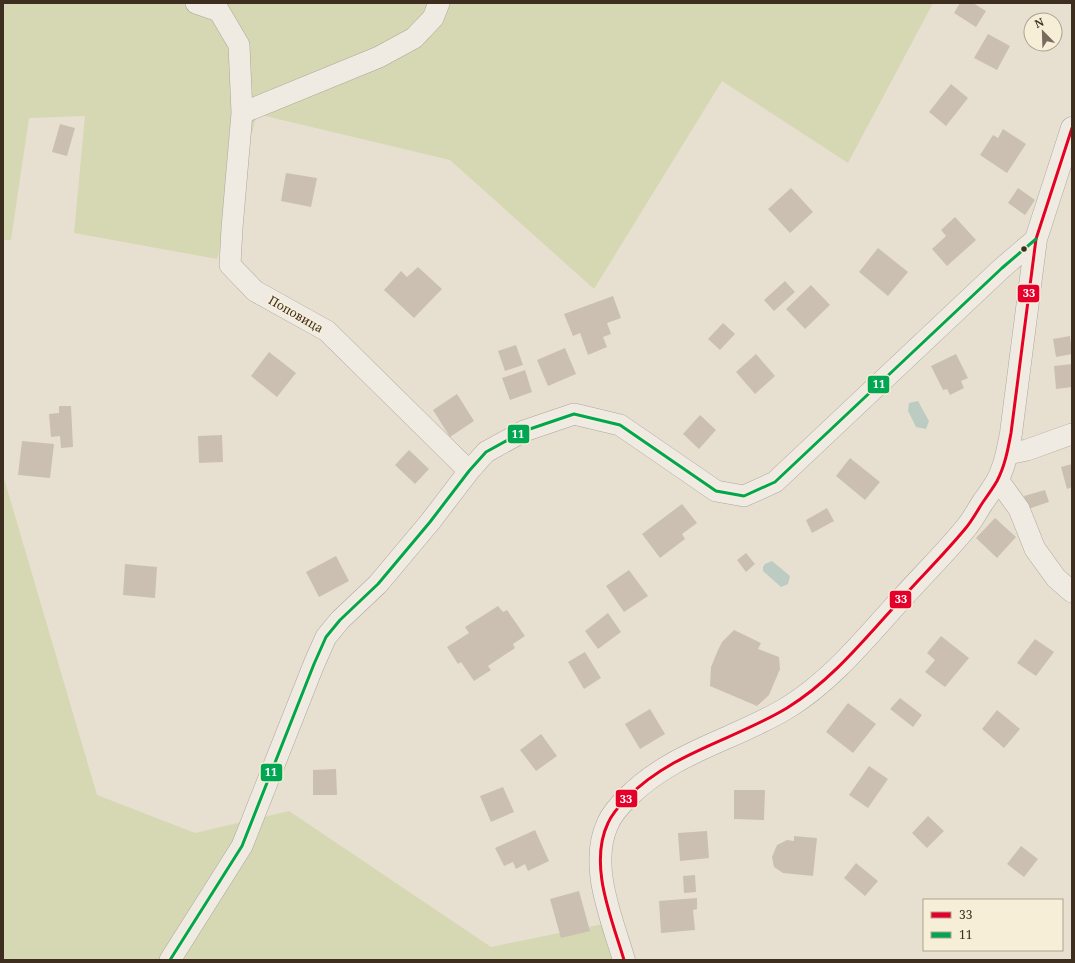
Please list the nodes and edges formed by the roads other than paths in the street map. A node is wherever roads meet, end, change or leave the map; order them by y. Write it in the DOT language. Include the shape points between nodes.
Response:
graph roads {
  1 [pos="196,3"];
  2 [pos="440,3"];
  3 [pos="242,113"];
  4 [pos="1072,128"];
  5 [pos="1036,239"];
  6 [pos="1072,434"];
  7 [pos="1007,454"];
  8 [pos="469,471"];
  9 [pos="998,480"];
  10 [pos="1072,592"];
  11 [pos="170,960"];
  12 [pos="624,960"];
  1 -- 3 [label="street, Поповица" via="219,11 239,45"];
  2 -- 3 [label="street" via="433,18 414,38 379,57"];
  3 -- 8 [label="street, Поповица" via="230,265 255,290 327,331"];
  4 -- 5 [label="street"];
  5 -- 7 [label="street"];
  5 -- 8 [label="street" via="775,482 744,496 716,491 620,425 574,414 524,431 486,452"];
  6 -- 7 [label="street" via="1027,450"];
  7 -- 9 [label="street"];
  8 -- 11 [label="street" via="378,584 326,637 242,846"];
  9 -- 10 [label="street" via="1019,509 1035,550 1056,578"];
  9 -- 12 [label="street" via="966,529 842,664 816,687 788,708 656,773 639,786 612,815 600,849 601,874"];
}
